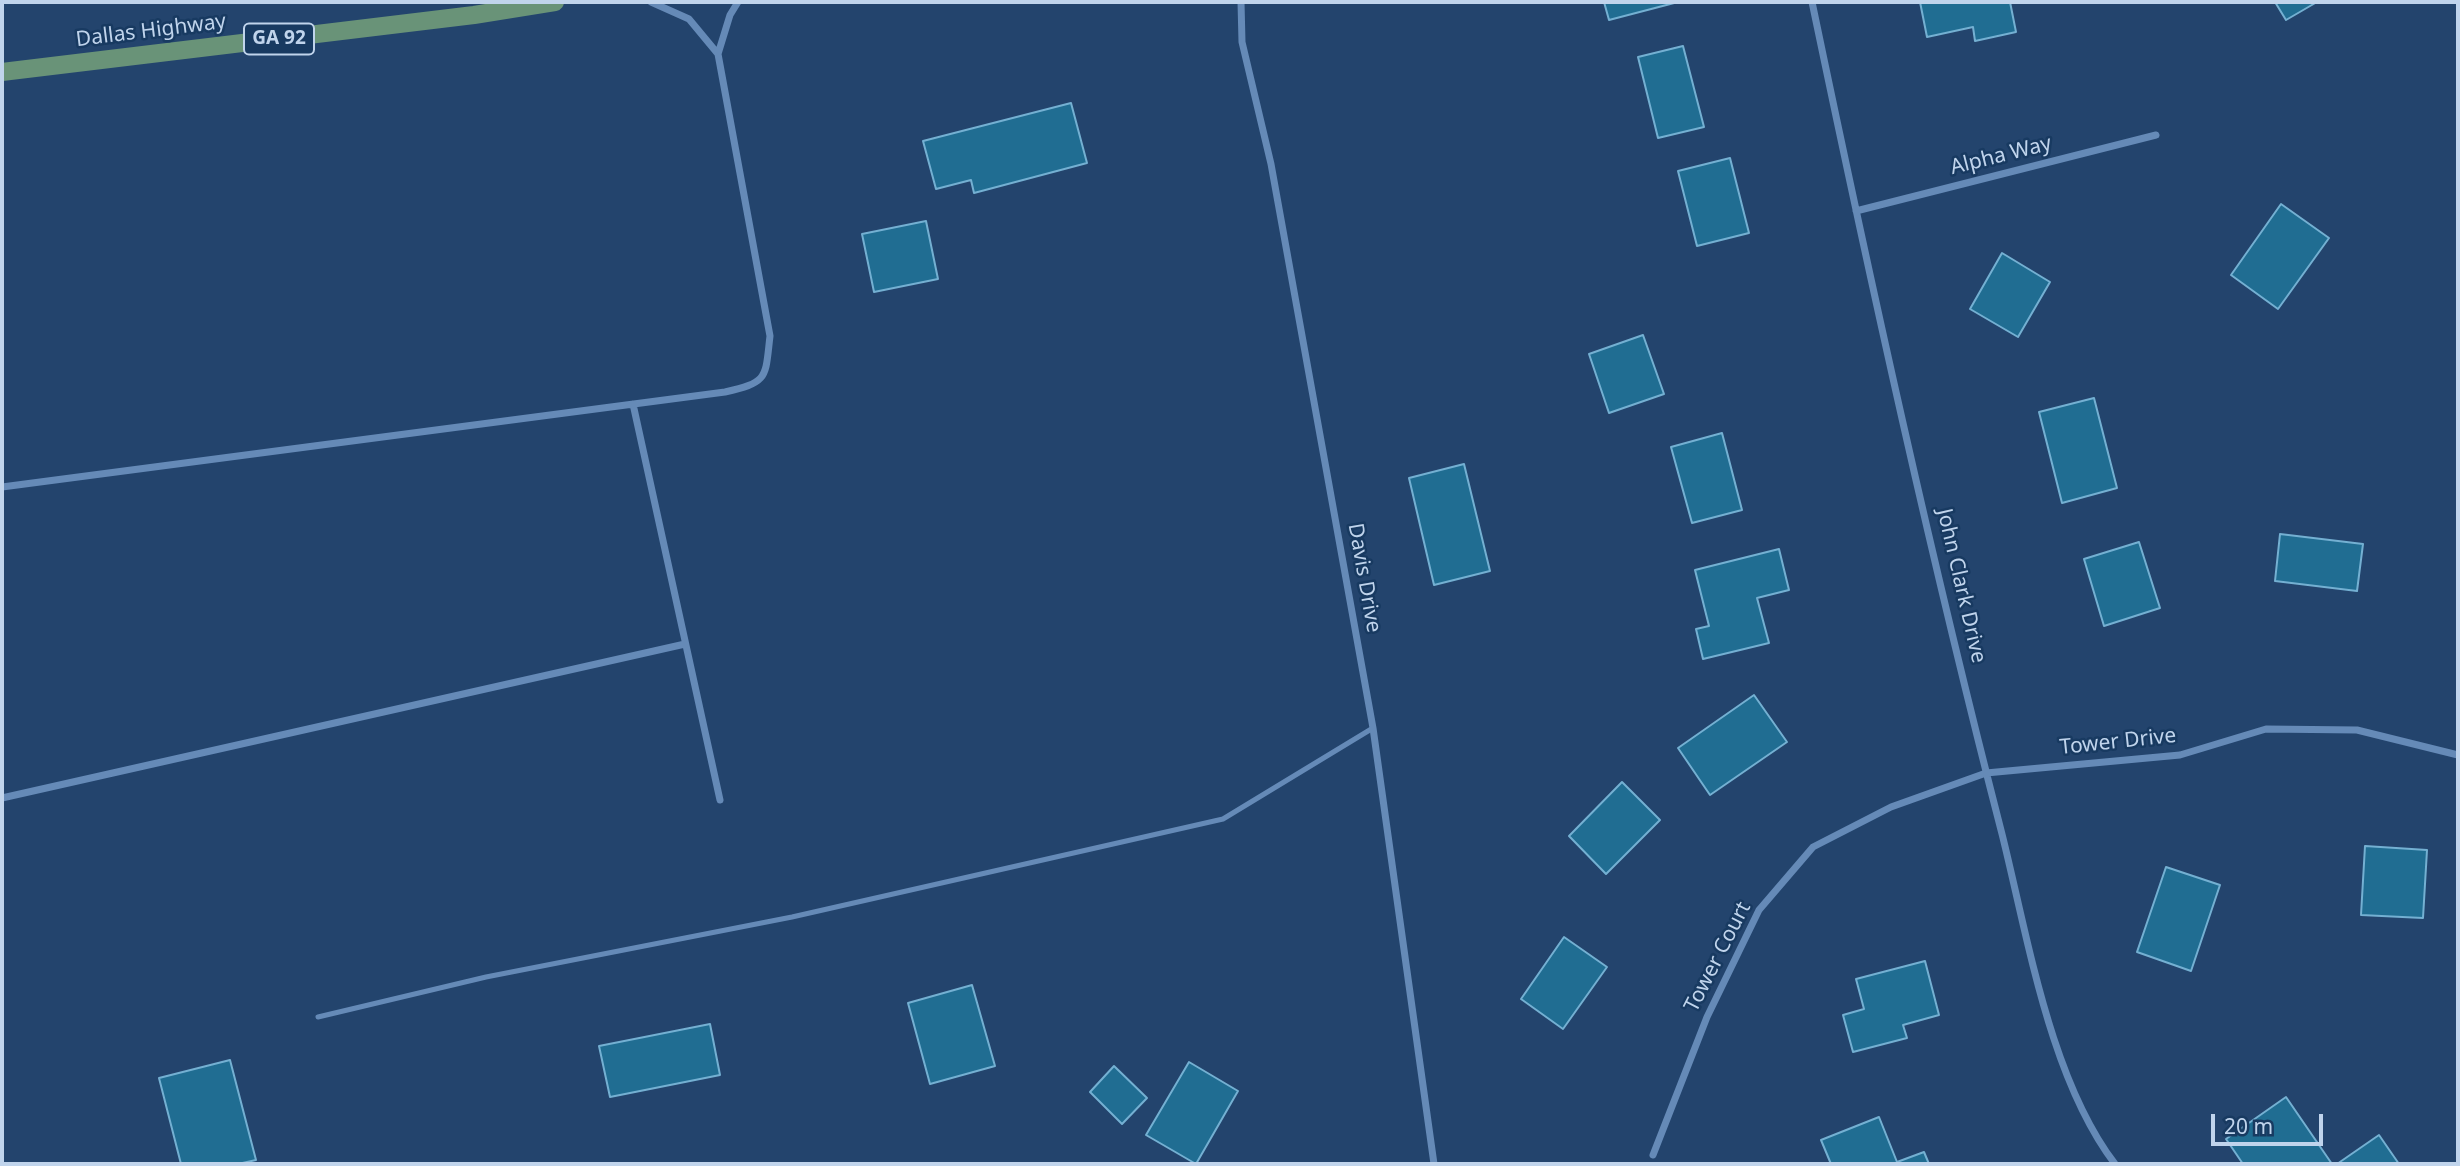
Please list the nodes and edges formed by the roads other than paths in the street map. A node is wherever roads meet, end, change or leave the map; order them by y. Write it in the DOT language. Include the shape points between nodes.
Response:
graph roads {
  1 [pos="555,2"];
  2 [pos="651,2"];
  3 [pos="738,2"];
  4 [pos="1241,2"];
  5 [pos="1812,2"];
  6 [pos="718,54"];
  7 [pos="2,72"];
  8 [pos="2156,135"];
  9 [pos="1856,211"];
  10 [pos="633,404"];
  11 [pos="2,487"];
  12 [pos="685,644"];
  13 [pos="1373,728"];
  14 [pos="2458,755"];
  15 [pos="1986,773"];
  16 [pos="2,798"];
  17 [pos="720,800"];
  18 [pos="318,1017"];
  19 [pos="1653,1155"];
  20 [pos="1434,1164"];
  21 [pos="2115,1164"];
  1 -- 7 [label="main road, Dallas Highway / GA 92"];
  2 -- 6 [label="street" via="689,19"];
  3 -- 6 [label="street"];
  4 -- 13 [label="street, Davis Drive" via="1242,42 1271,164"];
  5 -- 9 [label="street, John Clark Drive"];
  6 -- 10 [label="street" via="771,336 765,372 754,385"];
  8 -- 9 [label="street, Alpha Way"];
  9 -- 15 [label="street, John Clark Drive"];
  10 -- 11 [label="street"];
  10 -- 12 [label="street"];
  12 -- 16 [label="street"];
  12 -- 17 [label="street"];
  13 -- 18 [label="lane" via="1223,819 792,917 486,977"];
  13 -- 20 [label="street, Davis Drive"];
  14 -- 15 [label="street, Tower Drive" via="2357,730 2266,729 2180,755"];
  15 -- 19 [label="street, Tower Court" via="1891,807 1812,847 1759,910 1707,1017"];
  15 -- 21 [label="street, John Clark Drive" via="2053,1034 2094,1136"];
}
